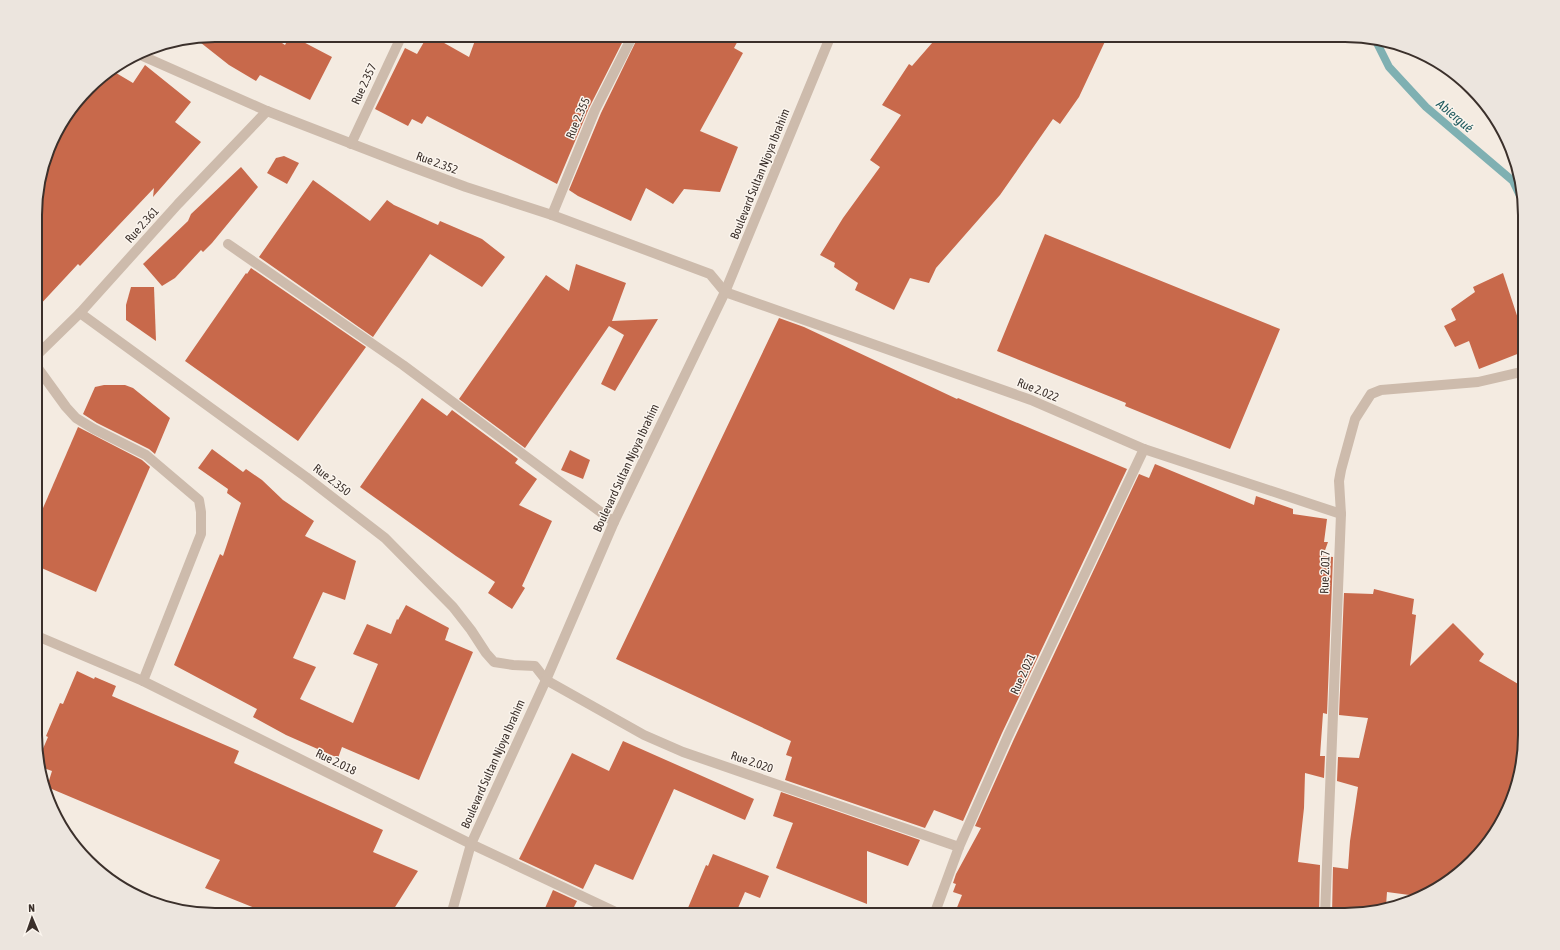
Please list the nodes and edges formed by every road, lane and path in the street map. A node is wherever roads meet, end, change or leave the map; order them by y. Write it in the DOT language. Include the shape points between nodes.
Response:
graph roads {
  1 [pos="399,42"];
  2 [pos="629,42"];
  3 [pos="828,42"];
  4 [pos="145,57"];
  5 [pos="267,111"];
  6 [pos="351,144"];
  7 [pos="552,214"];
  8 [pos="228,244"];
  9 [pos="725,292"];
  10 [pos="80,313"];
  11 [pos="42,349"];
  12 [pos="1518,373"];
  13 [pos="42,375"];
  14 [pos="1144,449"];
  15 [pos="1341,514"];
  16 [pos="614,522"];
  17 [pos="42,639"];
  18 [pos="546,680"];
  19 [pos="143,681"];
  20 [pos="471,844"];
  21 [pos="959,846"];
  22 [pos="453,908"];
  23 [pos="607,908"];
  24 [pos="937,908"];
  25 [pos="1325,908"];
  1 -- 6 [label="street, Rue 2.357"];
  2 -- 7 [label="street, Rue 2.355" via="595,110"];
  3 -- 9 [label="street, Boulevard Sultan Njoya Ibrahim"];
  4 -- 5 [label="street, Rue 2.352"];
  5 -- 6 [label="street, Rue 2.352"];
  5 -- 10 [label="street, Rue 2.361" via="178,204"];
  6 -- 7 [label="street, Rue 2.352" via="466,187"];
  7 -- 9 [label="street, Rue 2.352" via="710,274"];
  8 -- 16 [label="street" via="403,365"];
  9 -- 14 [label="street, Rue 2.022" via="1031,400"];
  9 -- 16 [label="street, Boulevard Sultan Njoya Ibrahim"];
  10 -- 11 [label="street, Rue 2.361"];
  10 -- 18 [label="street, Rue 2.350" via="306,477 385,538 453,607 494,662 535,666"];
  12 -- 15 [label="street, Rue 2.017" via="1478,382 1381,390 1371,394 1355,419 1344,456 1340,481"];
  13 -- 19 [label="street" via="76,418 146,455 199,500 201,534"];
  14 -- 15 [label="street, Rue 2.022"];
  14 -- 21 [label="street, Rue 2.021" via="1008,736"];
  15 -- 25 [label="street, Rue 2.017"];
  16 -- 18 [label="street, Boulevard Sultan Njoya Ibrahim"];
  17 -- 19 [label="street, Rue 2.018"];
  18 -- 20 [label="street, Boulevard Sultan Njoya Ibrahim"];
  18 -- 21 [label="street, Rue 2.020" via="644,735 683,752"];
  19 -- 20 [label="street, Rue 2.018"];
  20 -- 22 [label="street, Boulevard Sultan Njoya Ibrahim"];
  20 -- 23 [label="street, Rue 2.018"];
  21 -- 24 [label="street, Rue 2.021"];
}
